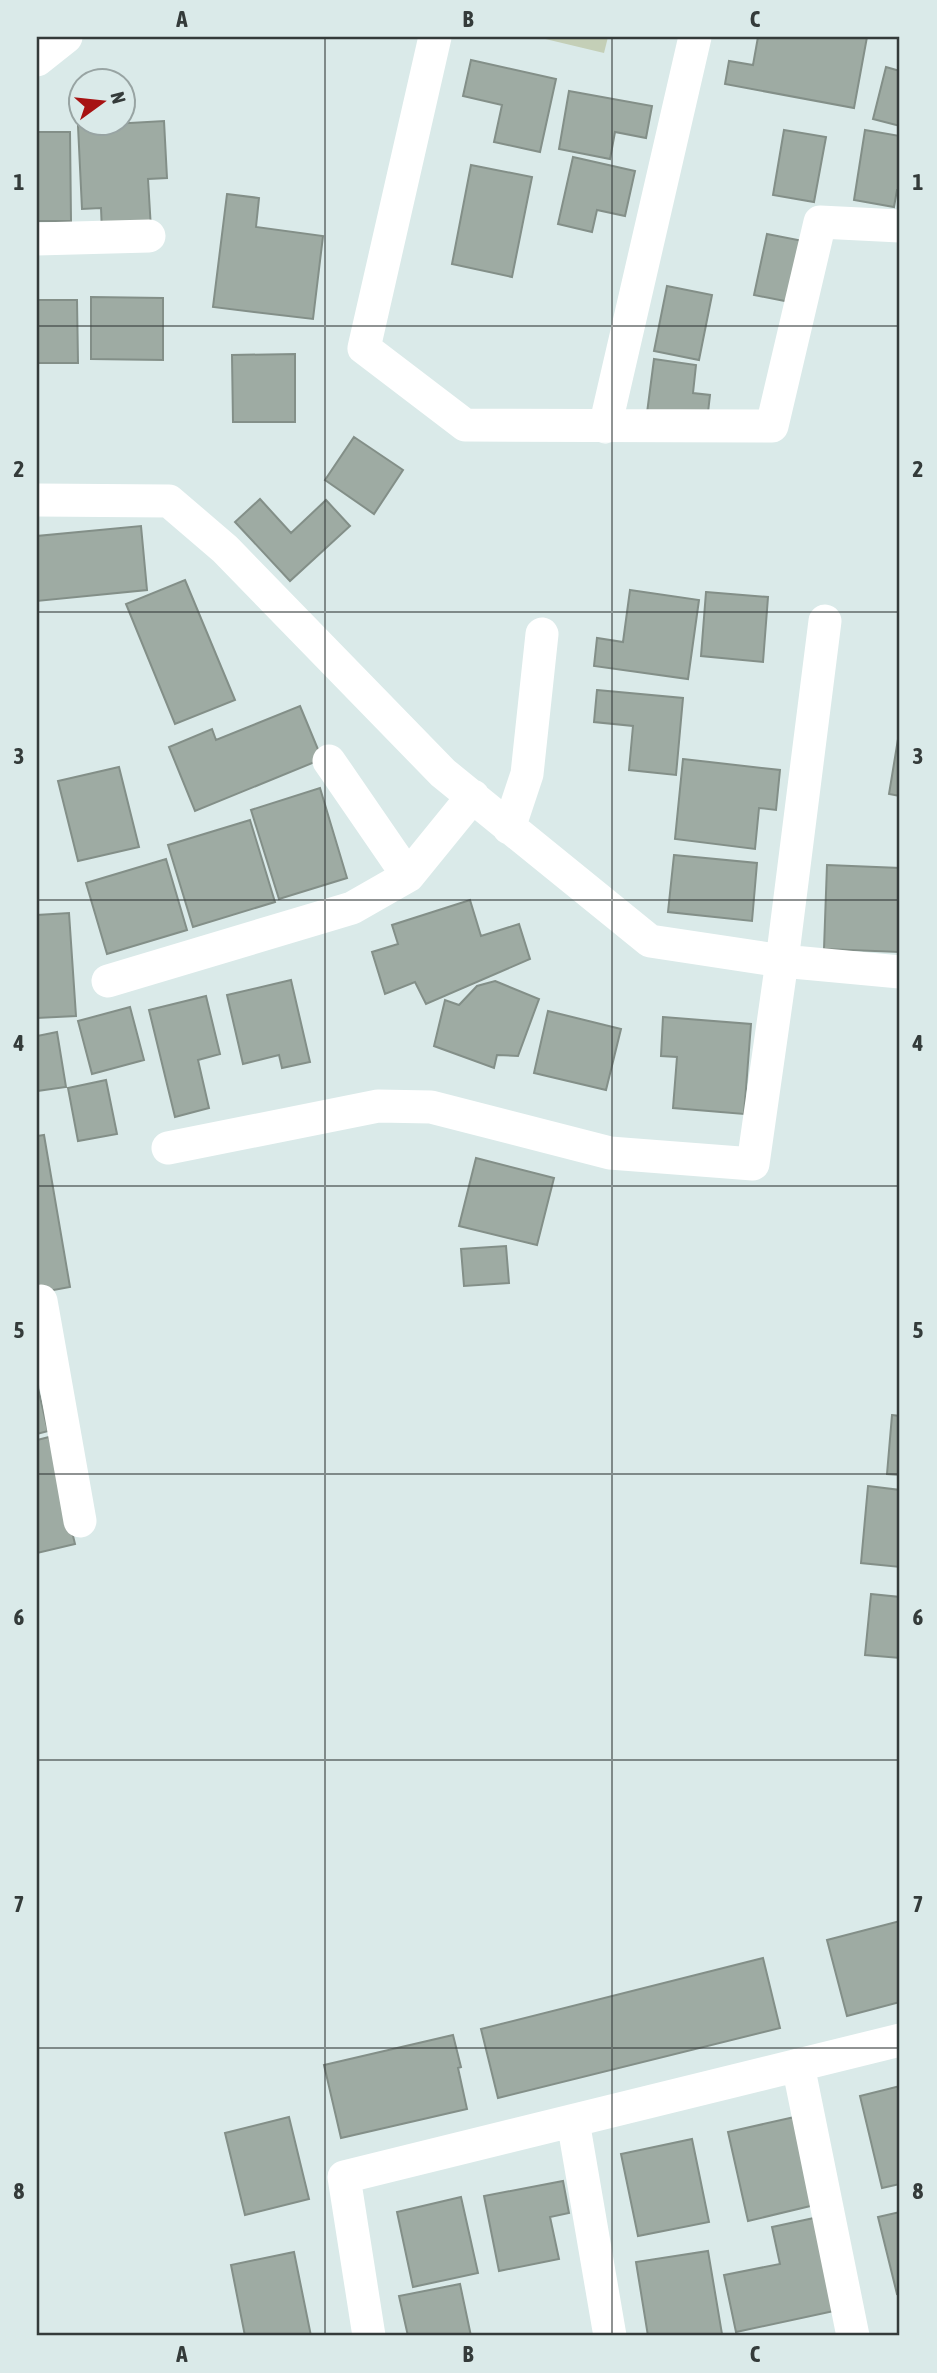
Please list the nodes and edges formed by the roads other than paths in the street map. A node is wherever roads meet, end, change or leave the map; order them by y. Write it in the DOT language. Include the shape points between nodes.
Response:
graph roads {
  1 [pos="66,37"];
  2 [pos="435,37"];
  3 [pos="695,37"];
  4 [pos="37,60"];
  5 [pos="900,226"];
  6 [pos="149,236"];
  7 [pos="37,239"];
  8 [pos="605,427"];
  9 [pos="37,500"];
  10 [pos="825,621"];
  11 [pos="542,634"];
  12 [pos="329,761"];
  13 [pos="473,796"];
  14 [pos="509,828"];
  15 [pos="408,876"];
  16 [pos="782,961"];
  17 [pos="900,972"];
  18 [pos="108,981"];
  19 [pos="168,1148"];
  20 [pos="37,1302"];
  21 [pos="80,1521"];
  22 [pos="900,2040"];
  23 [pos="798,2065"];
  24 [pos="573,2121"];
  25 [pos="369,2336"];
  26 [pos="610,2336"];
  27 [pos="853,2336"];
  1 -- 4 [label="street"];
  2 -- 8 [label="street" via="364,348 465,425"];
  3 -- 8 [label="street"];
  5 -- 8 [label="street" via="820,222 772,426"];
  6 -- 7 [label="street"];
  9 -- 13 [label="street" via="169,502 225,549 443,774"];
  10 -- 16 [label="street"];
  11 -- 14 [label="street" via="527,774"];
  12 -- 15 [label="street"];
  13 -- 14 [label="street"];
  13 -- 15 [label="street"];
  14 -- 16 [label="street" via="650,941"];
  15 -- 18 [label="street" via="352,908"];
  16 -- 17 [label="street"];
  16 -- 19 [label="street" via="753,1164 610,1153 431,1107 378,1106"];
  20 -- 21 [label="street" via="41,1301"];
  22 -- 23 [label="street"];
  23 -- 24 [label="street"];
  23 -- 27 [label="street"];
  24 -- 25 [label="street" via="344,2178"];
  24 -- 26 [label="street"];
}
